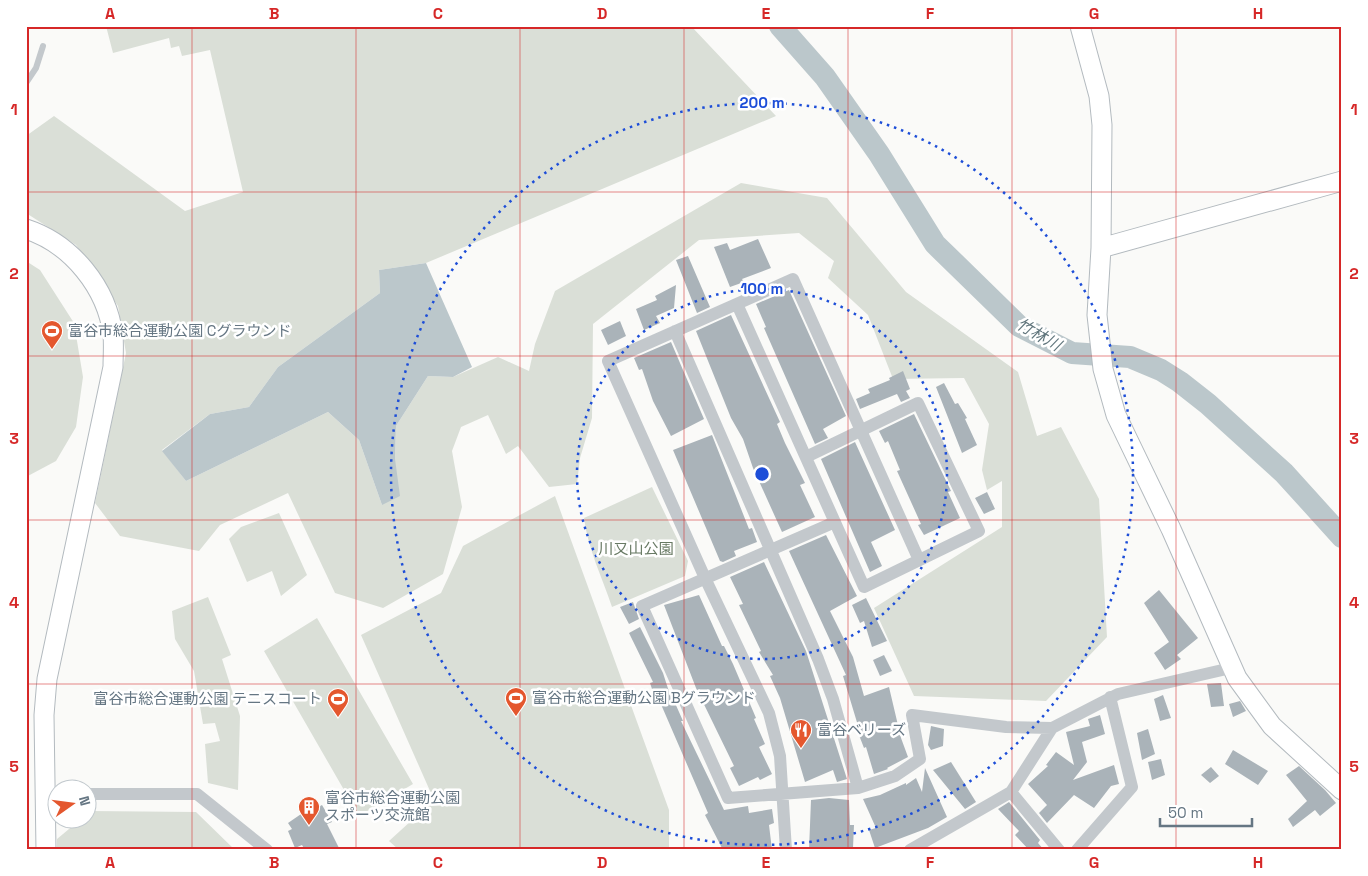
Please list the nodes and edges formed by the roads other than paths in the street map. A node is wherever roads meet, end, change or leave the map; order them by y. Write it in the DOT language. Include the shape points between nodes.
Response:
graph roads {
  1 [pos="1080,26"];
  2 [pos="43,46"];
  3 [pos="26,83"];
  4 [pos="1342,181"];
  5 [pos="26,229"];
  6 [pos="1101,248"];
  7 [pos="737,304"];
  8 [pos="675,331"];
  9 [pos="861,430"];
  10 [pos="806,457"];
  11 [pos="835,522"];
  12 [pos="770,551"];
  13 [pos="919,560"];
  14 [pos="705,578"];
  15 [pos="1231,668"];
  16 [pos="1110,697"];
  17 [pos="1052,728"];
  18 [pos="50,778"];
  19 [pos="858,788"];
  20 [pos="1342,790"];
  21 [pos="1011,792"];
  22 [pos="98,794"];
  23 [pos="782,795"];
  24 [pos="48,828"];
  25 [pos="46,850"];
  26 [pos="267,850"];
  27 [pos="786,850"];
  28 [pos="910,850"];
  29 [pos="1059,850"];
  30 [pos="1077,850"];
  1 -- 6 [label="street" via="1102,124"];
  2 -- 3 [label="lane" via="36,68"];
  4 -- 6 [label="street"];
  5 -- 18 [label="street" via="68,252 82,267 102,297 113,336 113,367 48,679 44,715"];
  6 -- 15 [label="street" via="1098,335 1103,369 1116,415 1171,529"];
  7 -- 8 [label="street"];
  7 -- 9 [label="street" via="793,278"];
  7 -- 10 [label="street"];
  8 -- 12 [label="street"];
  8 -- 14 [label="street" via="608,361"];
  9 -- 10 [label="street"];
  9 -- 13 [label="street"];
  9 -- 13 [label="street" via="918,403 980,532"];
  10 -- 11 [label="street"];
  11 -- 12 [label="street"];
  11 -- 13 [label="street" via="864,586"];
  12 -- 14 [label="street"];
  12 -- 19 [label="street" via="833,699"];
  14 -- 23 [label="street" via="769,713 780,756"];
  14 -- 23 [label="street" via="642,606 728,798"];
  15 -- 16 [label="street"];
  15 -- 20 [label="street" via="1251,701 1272,726"];
  16 -- 17 [label="street"];
  16 -- 30 [label="street" via="1132,787"];
  17 -- 19 [label="street" via="1006,728 912,715 920,759 896,776"];
  17 -- 21 [label="street"];
  19 -- 23 [label="street"];
  21 -- 28 [label="street"];
  21 -- 29 [label="street"];
  22 -- 26 [label="street" via="197,794"];
  23 -- 27 [label="street"];
  24 -- 25 [label="street"];
}
